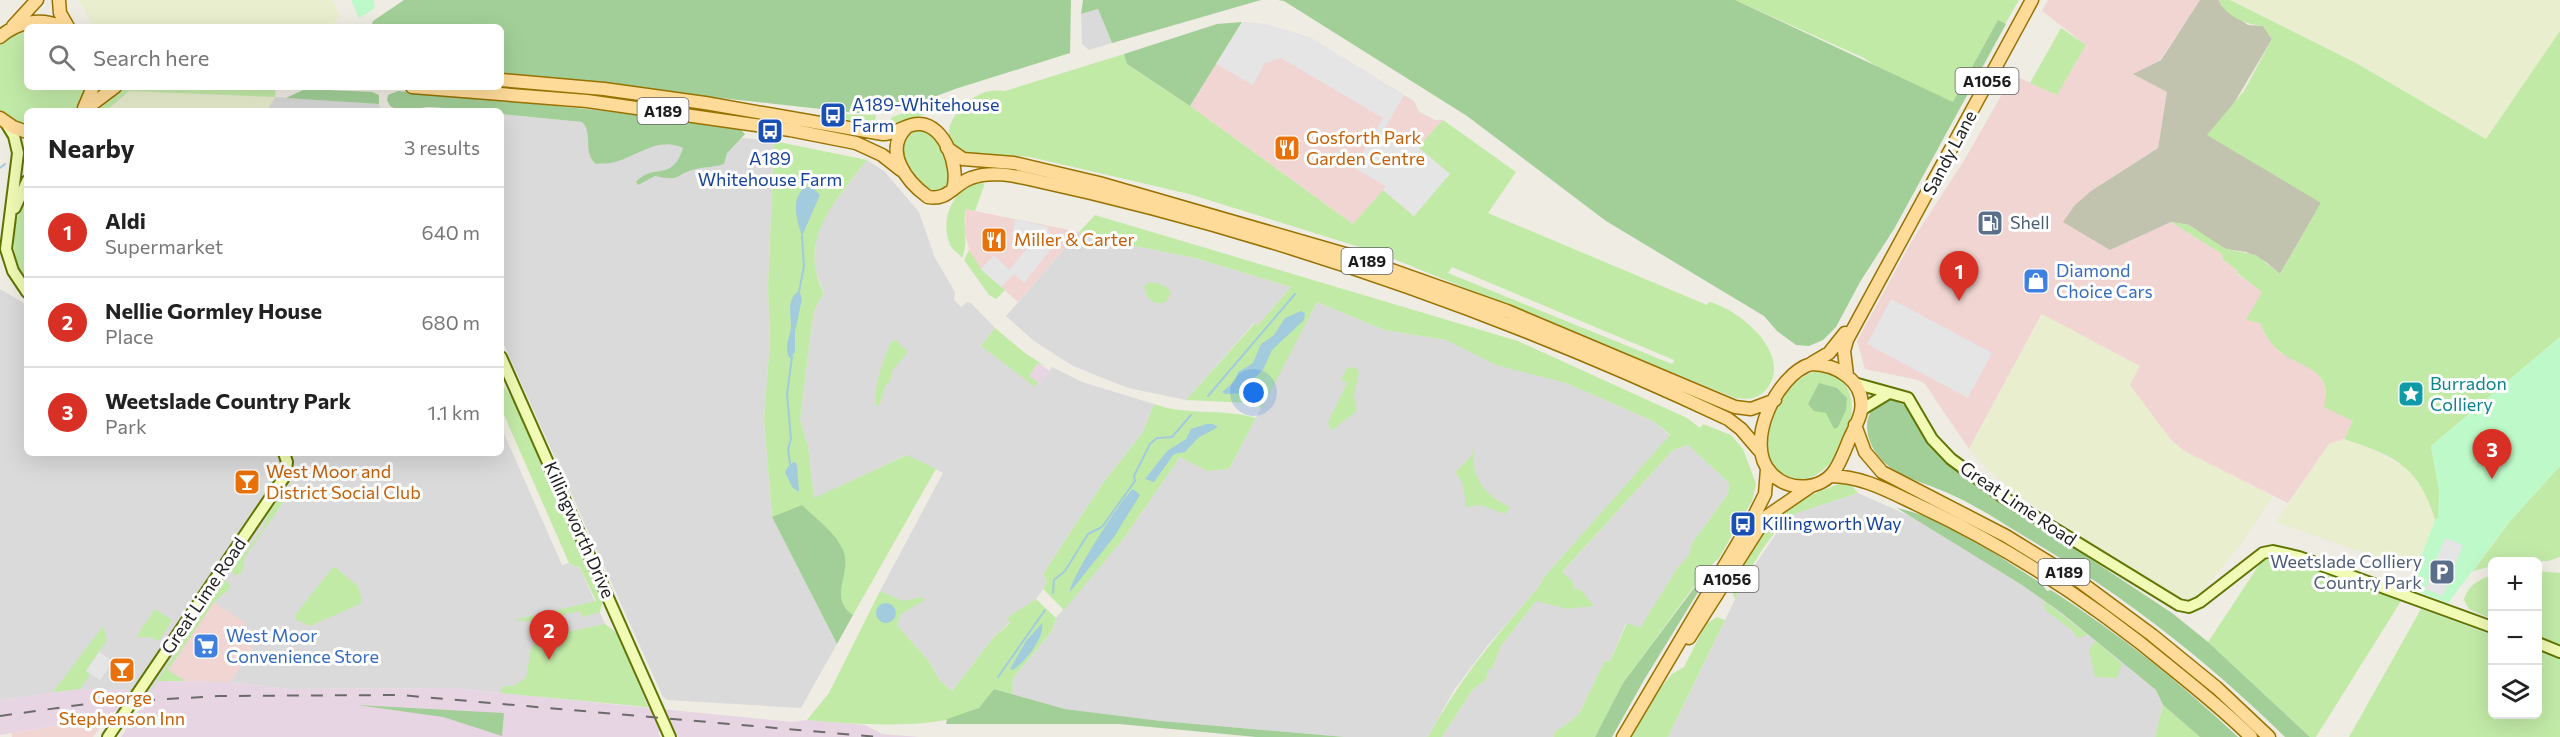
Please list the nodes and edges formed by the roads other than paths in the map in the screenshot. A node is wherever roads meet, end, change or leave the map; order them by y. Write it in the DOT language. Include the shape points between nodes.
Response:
graph roads {
  1 [pos="37,0"];
  2 [pos="58,0"];
  3 [pos="2032,0"];
  4 [pos="30,24"];
  5 [pos="48,24"];
  6 [pos="66,24"];
  7 [pos="24,26"];
  8 [pos="10,29"];
  9 [pos="0,37"];
  10 [pos="504,80"];
  11 [pos="92,90"];
  12 [pos="112,90"];
  13 [pos="449,90"];
  14 [pos="84,108"];
  15 [pos="87,108"];
  16 [pos="3,120"];
  17 [pos="906,128"];
  18 [pos="24,130"];
  19 [pos="947,148"];
  20 [pos="904,172"];
  21 [pos="24,188"];
  22 [pos="953,189"];
  23 [pos="6,231"];
  24 [pos="24,287"];
  25 [pos="1866,304"];
  26 [pos="504,364"];
  27 [pos="1811,364"];
  28 [pos="1850,379"];
  29 [pos="1889,393"];
  30 [pos="1775,400"];
  31 [pos="1861,410"];
  32 [pos="1855,426"];
  33 [pos="1759,450"];
  34 [pos="287,456"];
  35 [pos="1767,469"];
  36 [pos="1830,476"];
  37 [pos="1811,486"];
  38 [pos="2488,625"];
  39 [pos="2542,645"];
  40 [pos="2560,652"];
  41 [pos="1655,685"];
  42 [pos="108,737"];
  43 [pos="670,737"];
  44 [pos="1623,737"];
  45 [pos="2251,737"];
  46 [pos="2269,737"];
  1 -- 8 [label="main road"];
  2 -- 6 [label="main road"];
  3 -- 25 [label="main road, Sandy Lane / A1056"];
  4 -- 5 [label="main road"];
  7 -- 8 [label="main road"];
  8 -- 9 [label="main road"];
  10 -- 17 [label="main road, A189" via="705,103 883,134"];
  11 -- 14 [label="main road"];
  12 -- 15 [label="main road"];
  13 -- 20 [label="main road, A189" via="596,102 790,130 863,146"];
  16 -- 18 [label="main road"];
  16 -- 23 [label="main road" via="14,136 18,153"];
  17 -- 19 [label="main road" via="918,124 931,127"];
  17 -- 20 [label="main road" via="896,150"];
  19 -- 22 [label="main road" via="956,173"];
  19 -- 30 [label="main road, A189" via="963,159 1014,163 1079,178 1352,255 1507,311 1735,407 1751,409"];
  20 -- 22 [label="main road" via="928,197 941,197"];
  21 -- 23 [label="main road"];
  22 -- 33 [label="main road, A189" via="985,174 1029,178 1193,221 1337,265 1498,322 1728,419"];
  23 -- 24 [label="main road" via="10,265"];
  25 -- 27 [label="main road, Sandy Lane / A1056" via="1836,347"];
  25 -- 28 [label="main road, Sandy Lane / A1056" via="1845,345"];
  26 -- 43 [label="main road, Killingworth Drive"];
  27 -- 28 [label="main road" via="1832,366"];
  27 -- 30 [label="main road" via="1792,373"];
  28 -- 29 [label="main road, Great Lime Road"];
  28 -- 31 [label="main road" via="1859,393"];
  29 -- 31 [label="main road"];
  29 -- 38 [label="main road, Great Lime Road" via="1912,402 1932,439 1951,459 2003,497 2179,605 2189,607 2200,602 2263,553 2273,551"];
  30 -- 33 [label="main road" via="1761,433"];
  31 -- 32 [label="main road"];
  32 -- 36 [label="main road"];
  32 -- 46 [label="main road, A189" via="1865,452 1882,472 2006,536 2079,581 2217,688"];
  33 -- 35 [label="main road, A189"];
  34 -- 42 [label="main road, Great Lime Road" via="285,476"];
  35 -- 37 [label="main road" via="1785,483"];
  35 -- 41 [label="main road, A1056" via="1765,494 1754,516"];
  36 -- 37 [label="main road"];
  36 -- 45 [label="main road, A189" via="1872,484 2009,553 2145,646"];
  37 -- 41 [label="main road, A1056" via="1766,517"];
  39 -- 40 [label="main road"];
  41 -- 44 [label="main road, A1056"];
}
